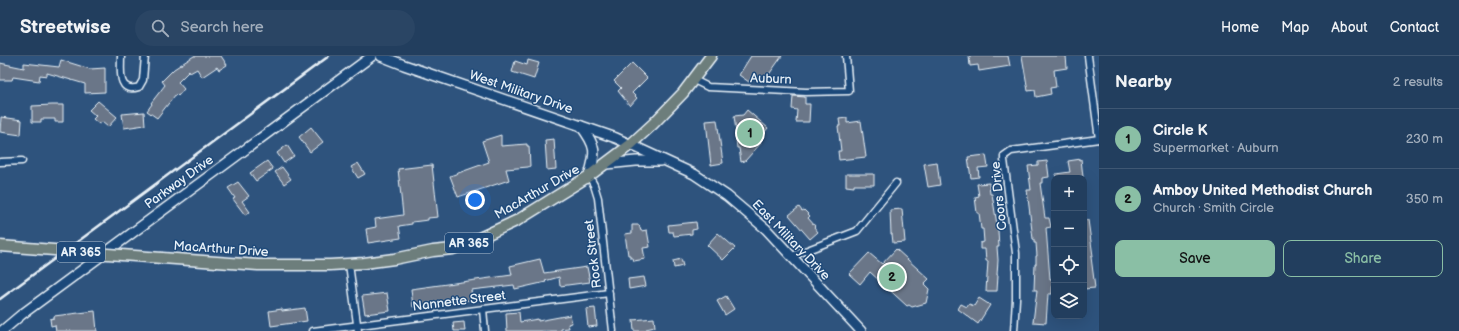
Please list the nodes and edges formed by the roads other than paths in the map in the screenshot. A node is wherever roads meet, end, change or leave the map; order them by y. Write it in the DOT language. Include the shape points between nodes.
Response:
graph roads {
  1 [pos="121,56"];
  2 [pos="145,56"];
  3 [pos="372,56"];
  4 [pos="381,56"];
  5 [pos="400,56"];
  6 [pos="711,56"];
  7 [pos="846,56"];
  8 [pos="1088,56"];
  9 [pos="404,65"];
  10 [pos="694,80"];
  11 [pos="581,126"];
  12 [pos="1099,139"];
  13 [pos="630,145"];
  14 [pos="22,161"];
  15 [pos="665,161"];
  16 [pos="0,162"];
  17 [pos="606,164"];
  18 [pos="589,176"];
  19 [pos="896,183"];
  20 [pos="0,246"];
  21 [pos="792,256"];
  22 [pos="349,264"];
  23 [pos="609,293"];
  24 [pos="483,309"];
  25 [pos="358,328"];
  26 [pos="2,331"];
  27 [pos="313,331"];
  28 [pos="485,331"];
  29 [pos="613,331"];
  30 [pos="860,331"];
  31 [pos="1014,331"];
  1 -- 2 [label="street" via="121,80 129,88 139,87 143,80"];
  3 -- 26 [label="street, Parkway Drive"];
  4 -- 9 [label="street, West Military Drive"];
  5 -- 9 [label="street"];
  6 -- 10 [label="main road, MacArthur Drive / AR 365"];
  7 -- 10 [label="street, Auburn" via="849,92 708,87"];
  8 -- 12 [label="street"];
  9 -- 11 [label="street, West Military Drive"];
  10 -- 13 [label="main road, MacArthur Drive / AR 365" via="658,120"];
  11 -- 13 [label="street, West Military Drive"];
  11 -- 18 [label="street" via="594,147"];
  12 -- 31 [label="street, Coors Drive" via="1011,152 1004,156 1016,253"];
  13 -- 15 [label="street, East Military Drive"];
  13 -- 17 [label="main road, MacArthur Drive / AR 365"];
  14 -- 16 [label="street"];
  15 -- 17 [label="street"];
  15 -- 21 [label="street, East Military Drive" via="694,174 728,196"];
  17 -- 18 [label="main road, MacArthur Drive / AR 365"];
  18 -- 22 [label="main road, MacArthur Drive / AR 365" via="518,220 453,249"];
  18 -- 23 [label="street, Rock Street" via="598,198"];
  19 -- 21 [label="street" via="857,231"];
  20 -- 22 [label="main road, MacArthur Drive / AR 365, bridge" via="258,265"];
  21 -- 30 [label="street, East Military Drive"];
  22 -- 25 [label="street"];
  23 -- 24 [label="street, Nannette Street"];
  23 -- 29 [label="street, Rock Street"];
  24 -- 25 [label="street, Nannette Street"];
  24 -- 28 [label="street"];
  25 -- 27 [label="street, Nannette Street"];
}
